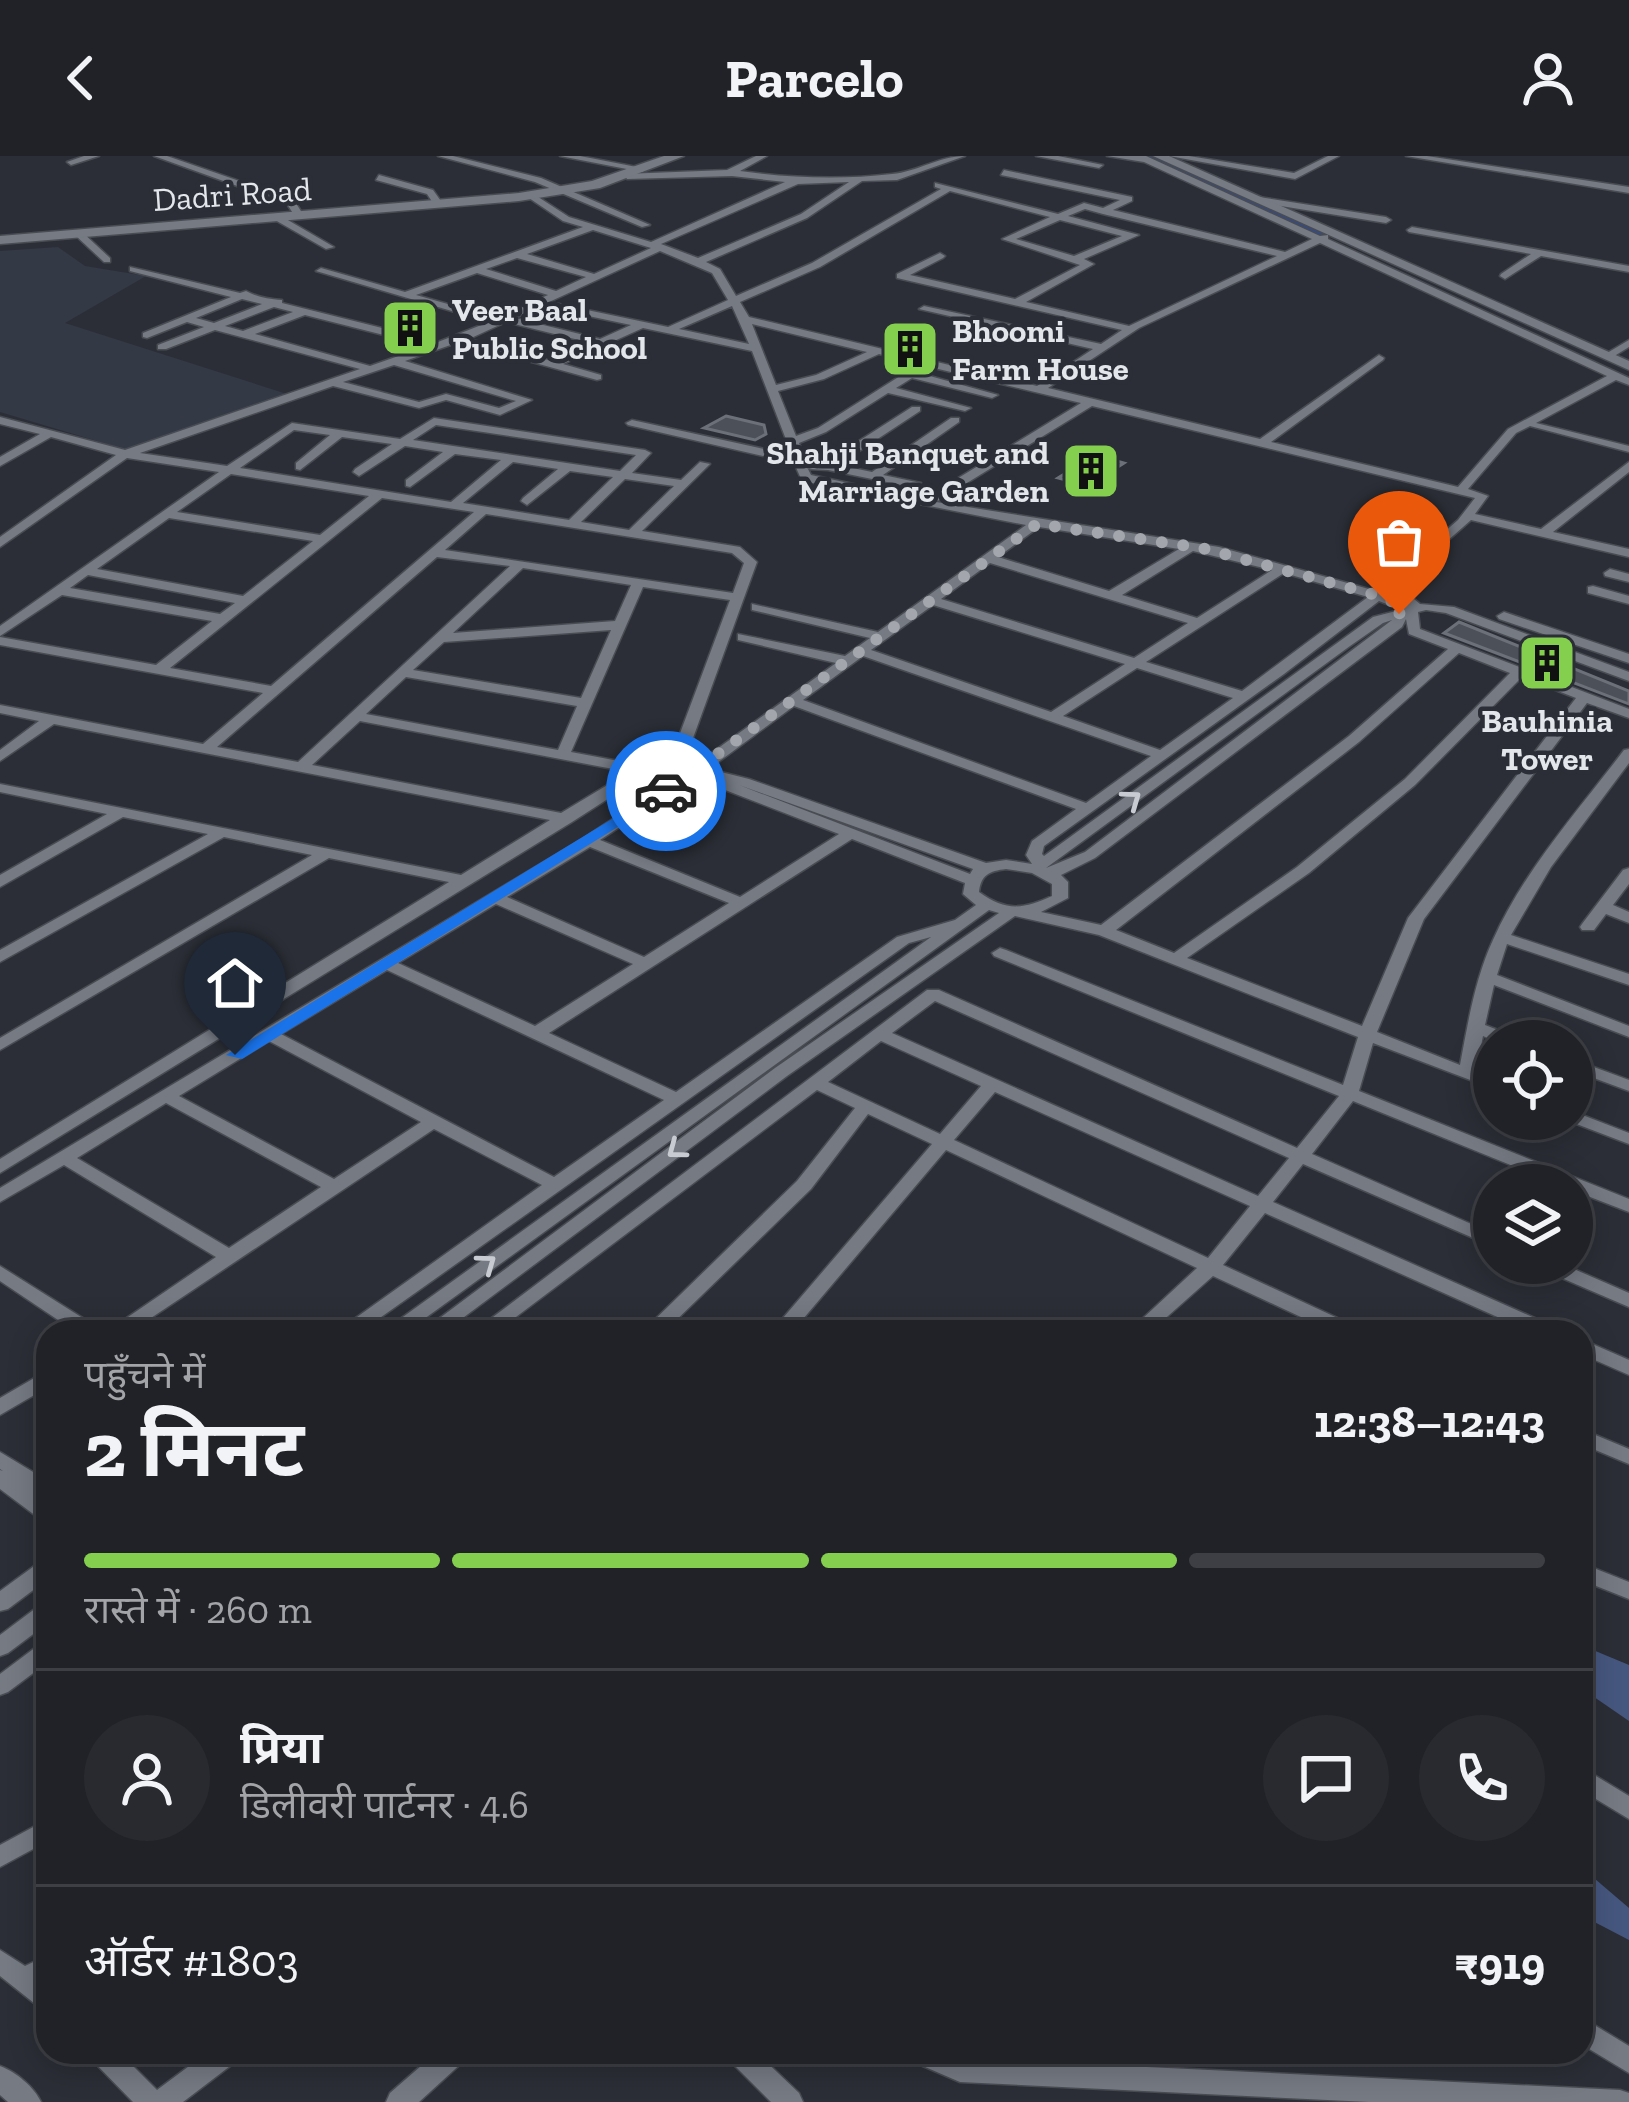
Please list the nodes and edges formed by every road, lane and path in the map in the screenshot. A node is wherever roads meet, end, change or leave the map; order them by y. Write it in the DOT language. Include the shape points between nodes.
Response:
graph roads {
  1 [pos="95,156"];
  2 [pos="158,156"];
  3 [pos="564,156"];
  4 [pos="677,156"];
  5 [pos="763,156"];
  6 [pos="961,156"];
  7 [pos="1040,156"];
  8 [pos="1111,156"];
  9 [pos="1173,156"];
  10 [pos="1335,156"];
  11 [pos="1409,156"];
  12 [pos="451,157"];
  13 [pos="1148,157"];
  14 [pos="71,162"];
  15 [pos="1099,165"];
  16 [pos="644,170"];
  17 [pos="729,173"];
  18 [pos="1004,173"];
  19 [pos="627,176"];
  20 [pos="904,176"];
  21 [pos="379,178"];
  22 [pos="861,178"];
  23 [pos="796,181"];
  24 [pos="947,189"];
  25 [pos="565,190"];
  26 [pos="1629,190"];
  27 [pos="532,196"];
  28 [pos="1259,200"];
  29 [pos="438,204"];
  30 [pos="1103,211"];
  31 [pos="299,216"];
  32 [pos="1055,217"];
  33 [pos="278,218"];
  34 [pos="1386,220"];
  35 [pos="1159,224"];
  36 [pos="646,225"];
  37 [pos="592,227"];
  38 [pos="1412,230"];
  39 [pos="78,233"];
  40 [pos="1132,236"];
  41 [pos="1325,236"];
  42 [pos="0,239"];
  43 [pos="656,246"];
  44 [pos="329,247"];
  45 [pos="1538,253"];
  46 [pos="1282,254"];
  47 [pos="519,255"];
  48 [pos="940,256"];
  49 [pos="1078,258"];
  50 [pos="107,260"];
  51 [pos="700,261"];
  52 [pos="134,269"];
  53 [pos="1629,269"];
  54 [pos="478,270"];
  55 [pos="321,271"];
  56 [pos="1505,276"];
  57 [pos="595,277"];
  58 [pos="247,294"];
  59 [pos="406,295"];
  60 [pos="559,295"];
  61 [pos="734,301"];
  62 [pos="278,302"];
  63 [pos="541,303"];
  64 [pos="1014,304"];
  65 [pos="924,309"];
  66 [pos="306,311"];
  67 [pos="586,313"];
  68 [pos="186,319"];
  69 [pos="745,319"];
  70 [pos="504,320"];
  71 [pos="641,325"];
  72 [pos="215,326"];
  73 [pos="1130,328"];
  74 [pos="549,329"];
  75 [pos="667,331"];
  76 [pos="147,334"];
  77 [pos="246,334"];
  78 [pos="532,336"];
  79 [pos="459,339"];
  80 [pos="516,343"];
  81 [pos="602,343"];
  82 [pos="1629,343"];
  83 [pos="439,346"];
  84 [pos="1102,346"];
  85 [pos="162,347"];
  86 [pos="500,350"];
  87 [pos="757,350"];
  88 [pos="877,351"];
  89 [pos="1607,356"];
  90 [pos="1379,358"];
  91 [pos="396,362"];
  92 [pos="928,363"];
  93 [pos="552,365"];
  94 [pos="374,370"];
  95 [pos="908,374"];
  96 [pos="1625,374"];
  97 [pos="597,377"];
  98 [pos="337,384"];
  99 [pos="771,389"];
  100 [pos="885,389"];
  101 [pos="1039,389"];
  102 [pos="992,394"];
  103 [pos="1091,401"];
  104 [pos="965,409"];
  105 [pos="916,410"];
  106 [pos="0,420"];
  107 [pos="955,420"];
  108 [pos="632,423"];
  109 [pos="1536,426"];
  110 [pos="341,432"];
  111 [pos="49,434"];
  112 [pos="398,441"];
  113 [pos="792,442"];
  114 [pos="1263,442"];
  115 [pos="454,449"];
  116 [pos="1629,449"];
  117 [pos="125,454"];
  118 [pos="512,458"];
  119 [pos="0,462"];
  120 [pos="797,462"];
  121 [pos="704,464"];
  122 [pos="299,466"];
  123 [pos="568,466"];
  124 [pos="828,466"];
  125 [pos="1629,466"];
  126 [pos="225,470"];
  127 [pos="359,472"];
  128 [pos="627,475"];
  129 [pos="874,476"];
  130 [pos="410,483"];
  131 [pos="684,484"];
  132 [pos="1462,489"];
  133 [pos="943,493"];
  134 [pos="379,494"];
  135 [pos="526,501"];
  136 [pos="929,501"];
  137 [pos="454,505"];
  138 [pos="483,511"];
  139 [pos="164,514"];
  140 [pos="1468,516"];
  141 [pos="572,524"];
  142 [pos="1037,524"];
  143 [pos="1544,533"];
  144 [pos="632,534"];
  145 [pos="324,539"];
  146 [pos="0,543"];
  147 [pos="1192,546"];
  148 [pos="435,553"];
  149 [pos="1629,553"];
  150 [pos="991,560"];
  151 [pos="520,564"];
  152 [pos="1283,568"];
  153 [pos="86,571"];
  154 [pos="1610,573"];
  155 [pos="1629,578"];
  156 [pos="639,581"];
  157 [pos="58,590"];
  158 [pos="1592,590"];
  159 [pos="1112,596"];
  160 [pos="1380,596"];
  161 [pos="737,597"];
  162 [pos="1629,600"];
  163 [pos="246,601"];
  164 [pos="933,601"];
  165 [pos="757,607"];
  166 [pos="1405,610"];
  167 [pos="225,619"];
  168 [pos="1194,621"];
  169 [pos="620,625"];
  170 [pos="0,636"];
  171 [pos="743,637"];
  172 [pos="882,637"];
  173 [pos="444,638"];
  174 [pos="1458,646"];
  175 [pos="854,656"];
  176 [pos="1629,659"];
  177 [pos="1136,663"];
  178 [pos="160,669"];
  179 [pos="1520,670"];
  180 [pos="406,673"];
  181 [pos="1629,677"];
  182 [pos="275,691"];
  183 [pos="1242,696"];
  184 [pos="1583,698"];
  185 [pos="793,701"];
  186 [pos="586,703"];
  187 [pos="0,710"];
  188 [pos="1629,714"];
  189 [pos="1054,716"];
  190 [pos="360,717"];
  191 [pos="51,718"];
  192 [pos="207,748"];
  193 [pos="1629,753"];
  194 [pos="563,754"];
  195 [pos="1161,755"];
  196 [pos="0,757"];
  197 [pos="301,767"];
  198 [pos="643,770"];
  199 [pos="697,770"];
  200 [pos="716,778"];
  201 [pos="0,788"];
  202 [pos="1087,808"];
  203 [pos="119,813"];
  204 [pos="567,818"];
  205 [pos="221,832"];
  206 [pos="848,834"];
  207 [pos="589,841"];
  208 [pos="325,854"];
  209 [pos="987,869"];
  210 [pos="1043,869"];
  211 [pos="1629,873"];
  212 [pos="972,880"];
  213 [pos="465,881"];
  214 [pos="0,882"];
  215 [pos="495,898"];
  216 [pos="742,903"];
  217 [pos="1052,904"];
  218 [pos="986,905"];
  219 [pos="1603,907"];
  220 [pos="1020,912"];
  221 [pos="1629,918"];
  222 [pos="958,923"];
  223 [pos="1083,924"];
  224 [pos="1588,927"];
  225 [pos="1104,931"];
  226 [pos="1502,937"];
  227 [pos="1000,953"];
  228 [pos="0,957"];
  229 [pos="1175,959"];
  230 [pos="389,964"];
  231 [pos="646,964"];
  232 [pos="1486,977"];
  233 [pos="1629,980"];
  234 [pos="1478,1020"];
  235 [pos="538,1032"];
  236 [pos="1629,1032"];
  237 [pos="879,1034"];
  238 [pos="270,1035"];
  239 [pos="1366,1035"];
  240 [pos="1473,1043"];
  241 [pos="0,1045"];
  242 [pos="1593,1072"];
  243 [pos="1467,1073"];
  244 [pos="1473,1075"];
  245 [pos="814,1082"];
  246 [pos="991,1086"];
  247 [pos="1629,1086"];
  248 [pos="1349,1095"];
  249 [pos="166,1096"];
  250 [pos="677,1099"];
  251 [pos="864,1108"];
  252 [pos="434,1121"];
  253 [pos="1593,1124"];
  254 [pos="1629,1139"];
  255 [pos="939,1141"];
  256 [pos="63,1156"];
  257 [pos="1302,1156"];
  258 [pos="2,1159"];
  259 [pos="331,1185"];
  260 [pos="555,1185"];
  261 [pos="0,1196"];
  262 [pos="1265,1204"];
  263 [pos="1629,1205"];
  264 [pos="1473,1232"];
  265 [pos="227,1255"];
  266 [pos="1211,1266"];
  267 [pos="0,1272"];
  268 [pos="1592,1284"];
  269 [pos="1629,1300"];
  270 [pos="72,1320"];
  271 [pos="133,1320"];
  272 [pos="363,1320"];
  273 [pos="409,1320"];
  274 [pos="446,1320"];
  275 [pos="499,1320"];
  276 [pos="664,1320"];
  277 [pos="792,1320"];
  278 [pos="1151,1320"];
  279 [pos="1325,1320"];
  280 [pos="1521,1320"];
  281 [pos="1593,1352"];
  282 [pos="1629,1368"];
  283 [pos="36,1385"];
  284 [pos="0,1408"];
  285 [pos="1593,1441"];
  286 [pos="1629,1457"];
  287 [pos="0,1459"];
  288 [pos="0,1478"];
  289 [pos="36,1483"];
  290 [pos="36,1504"];
  291 [pos="36,1573"];
  292 [pos="1593,1576"];
  293 [pos="1629,1591"];
  294 [pos="0,1603"];
  295 [pos="36,1620"];
  296 [pos="0,1647"];
  297 [pos="36,1659"];
  298 [pos="0,1686"];
  299 [pos="1593,1785"];
  300 [pos="1629,1809"];
  301 [pos="36,1836"];
  302 [pos="0,1857"];
  303 [pos="0,1961"];
  304 [pos="36,1971"];
  305 [pos="1593,2037"];
  306 [pos="1629,2061"];
  307 [pos="113,2064"];
  308 [pos="213,2064"];
  309 [pos="443,2064"];
  310 [pos="750,2064"];
  311 [pos="946,2064"];
  312 [pos="0,2078"];
  313 [pos="27,2102"];
  314 [pos="151,2102"];
  315 [pos="162,2102"];
  316 [pos="400,2102"];
  317 [pos="789,2102"];
  318 [pos="1621,2102"];
  1 -- 14 [label="street"];
  2 -- 31 [label="street" via="291,202"];
  3 -- 16 [label="street"];
  4 -- 16 [label="main road, Dadri Road"];
  5 -- 17 [label="street"];
  6 -- 20 [label="street"];
  7 -- 15 [label="street"];
  8 -- 13 [label="street"];
  9 -- 10 [label="street" via="1295,176"];
  11 -- 26 [label="street"];
  12 -- 25 [label="street"];
  13 -- 28 [label="street"];
  13 -- 41 [label="street"];
  16 -- 19 [label="main road, Dadri Road"];
  17 -- 19 [label="street"];
  17 -- 23 [label="street"];
  18 -- 30 [label="street" via="1129,199"];
  19 -- 25 [label="main road, Dadri Road"];
  20 -- 22 [label="street"];
  20 -- 24 [label="street"];
  21 -- 29 [label="street" via="426,190"];
  22 -- 23 [label="street"];
  22 -- 51 [label="street" via="804,217"];
  23 -- 43 [label="street"];
  24 -- 32 [label="street"];
  24 -- 61 [label="street" via="816,265"];
  25 -- 27 [label="main road, Dadri Road"];
  25 -- 36 [label="street"];
  27 -- 29 [label="main road, Dadri Road"];
  27 -- 37 [label="street"];
  28 -- 34 [label="street"];
  28 -- 41 [label="street"];
  29 -- 31 [label="main road, Dadri Road"];
  30 -- 32 [label="street" via="1082,206"];
  30 -- 35 [label="street"];
  31 -- 33 [label="main road, Dadri Road"];
  32 -- 40 [label="street"];
  32 -- 49 [label="street" via="1007,241"];
  33 -- 39 [label="main road, Dadri Road"];
  33 -- 44 [label="street"];
  35 -- 40 [label="street"];
  35 -- 46 [label="street"];
  37 -- 43 [label="street"];
  37 -- 47 [label="street"];
  38 -- 45 [label="street"];
  39 -- 42 [label="main road, Dadri Road"];
  39 -- 50 [label="street"];
  40 -- 49 [label="street"];
  41 -- 46 [label="street"];
  41 -- 89 [label="street"];
  41 -- 96 [label="street"];
  43 -- 51 [label="street"];
  43 -- 57 [label="street"];
  45 -- 53 [label="street"];
  45 -- 56 [label="street"];
  46 -- 73 [label="street"];
  47 -- 54 [label="street"];
  47 -- 57 [label="street"];
  48 -- 64 [label="street" via="901,276"];
  49 -- 64 [label="street" via="1089,264"];
  51 -- 61 [label="street"];
  52 -- 58 [label="street"];
  54 -- 59 [label="street"];
  54 -- 60 [label="street"];
  55 -- 59 [label="street"];
  57 -- 60 [label="street"];
  58 -- 62 [label="street"];
  58 -- 68 [label="street"];
  59 -- 70 [label="street"];
  60 -- 63 [label="street"];
  61 -- 69 [label="street"];
  61 -- 75 [label="street"];
  62 -- 66 [label="street"];
  62 -- 72 [label="street"];
  63 -- 67 [label="street"];
  63 -- 70 [label="street"];
  64 -- 73 [label="street"];
  65 -- 84 [label="street"];
  66 -- 77 [label="street"];
  66 -- 83 [label="street"];
  67 -- 71 [label="street"];
  67 -- 74 [label="street"];
  68 -- 72 [label="street"];
  68 -- 76 [label="street"];
  69 -- 87 [label="street"];
  69 -- 88 [label="street"];
  70 -- 74 [label="street"];
  70 -- 79 [label="street"];
  71 -- 75 [label="street"];
  71 -- 81 [label="street"];
  72 -- 77 [label="street"];
  72 -- 85 [label="street"];
  73 -- 84 [label="street"];
  74 -- 78 [label="street"];
  74 -- 81 [label="street"];
  75 -- 87 [label="street"];
  77 -- 94 [label="street"];
  79 -- 83 [label="street"];
  79 -- 86 [label="street"];
  80 -- 86 [label="street"];
  81 -- 93 [label="street"];
  82 -- 89 [label="street"];
  83 -- 91 [label="street"];
  84 -- 101 [label="street"];
  86 -- 93 [label="street"];
  87 -- 99 [label="street"];
  88 -- 92 [label="street"];
  88 -- 99 [label="street"];
  89 -- 96 [label="street"];
  90 -- 114 [label="street"];
  91 -- 94 [label="street"];
  91 -- 98 [label="street" via="526,400 500,412 448,398 418,405"];
  92 -- 95 [label="street"];
  92 -- 101 [label="street"];
  93 -- 97 [label="street"];
  94 -- 98 [label="street"];
  95 -- 100 [label="street"];
  95 -- 102 [label="street"];
  96 -- 132 [label="street" via="1512,431"];
  98 -- 117 [label="street"];
  99 -- 113 [label="street"];
  100 -- 104 [label="street"];
  100 -- 113 [label="street"];
  101 -- 103 [label="street"];
  103 -- 114 [label="street"];
  103 -- 133 [label="street"];
  105 -- 124 [label="street"];
  106 -- 111 [label="street"];
  107 -- 129 [label="street"];
  108 -- 120 [label="street"];
  109 -- 116 [label="street"];
  110 -- 112 [label="street"];
  110 -- 122 [label="street"];
  110 -- 126 [label="street" via="284,428"];
  111 -- 117 [label="street"];
  111 -- 119 [label="street"];
  112 -- 115 [label="street"];
  112 -- 127 [label="street"];
  112 -- 128 [label="street" via="442,421 643,451"];
  113 -- 120 [label="street"];
  114 -- 132 [label="street"];
  115 -- 118 [label="street"];
  115 -- 130 [label="street"];
  117 -- 126 [label="street"];
  117 -- 146 [label="street"];
  118 -- 123 [label="street"];
  118 -- 137 [label="street"];
  120 -- 124 [label="street"];
  120 -- 136 [label="street" via="813,480"];
  121 -- 131 [label="street"];
  123 -- 128 [label="street"];
  123 -- 135 [label="street"];
  124 -- 129 [label="street"];
  125 -- 143 [label="street"];
  126 -- 134 [label="street"];
  126 -- 139 [label="street"];
  128 -- 131 [label="street"];
  128 -- 141 [label="street"];
  129 -- 133 [label="street"];
  131 -- 144 [label="street"];
  132 -- 140 [label="street" via="1484,499"];
  133 -- 136 [label="street"];
  134 -- 137 [label="street"];
  134 -- 145 [label="street"];
  136 -- 142 [label="street"];
  137 -- 138 [label="street"];
  138 -- 141 [label="street"];
  138 -- 148 [label="street"];
  139 -- 145 [label="street"];
  139 -- 153 [label="street"];
  140 -- 143 [label="street"];
  140 -- 160 [label="street"];
  141 -- 144 [label="street"];
  142 -- 147 [label="street"];
  142 -- 150 [label="street"];
  143 -- 149 [label="street"];
  144 -- 161 [label="street" via="746,553 751,562"];
  145 -- 163 [label="street"];
  147 -- 152 [label="street"];
  147 -- 159 [label="street"];
  148 -- 151 [label="street"];
  148 -- 182 [label="street"];
  150 -- 159 [label="street"];
  150 -- 164 [label="street"];
  151 -- 156 [label="street"];
  151 -- 173 [label="street"];
  152 -- 160 [label="street"];
  152 -- 168 [label="street"];
  153 -- 157 [label="street"];
  153 -- 163 [label="street"];
  154 -- 155 [label="street"];
  156 -- 161 [label="street"];
  156 -- 169 [label="street"];
  157 -- 167 [label="street"];
  157 -- 170 [label="street"];
  158 -- 162 [label="street"];
  159 -- 168 [label="street"];
  160 -- 166 [label="street"];
  160 -- 183 [label="street"];
  161 -- 198 [label="street" via="686,738"];
  163 -- 167 [label="street"];
  164 -- 172 [label="street"];
  164 -- 177 [label="street"];
  165 -- 172 [label="street"];
  166 -- 174 [label="street" via="1414,631"];
  166 -- 176 [label="street" via="1425,599 1452,601"];
  166 -- 181 [label="street" via="1459,613"];
  166 -- 210 [label="street" via="1397,624 1090,855"];
  167 -- 178 [label="street"];
  168 -- 177 [label="street"];
  169 -- 173 [label="street"];
  169 -- 186 [label="street"];
  170 -- 178 [label="street"];
  171 -- 175 [label="street"];
  172 -- 175 [label="street"];
  173 -- 180 [label="street"];
  174 -- 179 [label="street"];
  174 -- 225 [label="street" via="1262,812"];
  175 -- 185 [label="street"];
  175 -- 189 [label="street"];
  177 -- 183 [label="street"];
  177 -- 189 [label="street"];
  178 -- 182 [label="street"];
  179 -- 184 [label="street"];
  179 -- 229 [label="street" via="1410,782"];
  180 -- 186 [label="street"];
  180 -- 190 [label="street"];
  182 -- 192 [label="street"];
  183 -- 195 [label="street"];
  184 -- 188 [label="street"];
  184 -- 239 [label="street" via="1416,918"];
  185 -- 199 [label="street"];
  185 -- 202 [label="street"];
  186 -- 194 [label="street"];
  187 -- 191 [label="street"];
  189 -- 195 [label="street"];
  190 -- 194 [label="street"];
  190 -- 197 [label="street"];
  191 -- 192 [label="street"];
  191 -- 196 [label="street"];
  192 -- 197 [label="street"];
  193 -- 226 [label="street"];
  194 -- 198 [label="street"];
  195 -- 202 [label="street"];
  197 -- 204 [label="street"];
  198 -- 204 [label="street"];
  199 -- 200 [label="street"];
  199 -- 207 [label="street"];
  200 -- 206 [label="street"];
  200 -- 209 [label="street"];
  201 -- 203 [label="street"];
  202 -- 210 [label="street" via="1036,844"];
  203 -- 205 [label="street"];
  203 -- 214 [label="street"];
  204 -- 213 [label="street"];
  205 -- 208 [label="street"];
  205 -- 228 [label="street"];
  206 -- 212 [label="street"];
  206 -- 216 [label="street"];
  207 -- 215 [label="street"];
  207 -- 216 [label="street"];
  208 -- 213 [label="street"];
  208 -- 241 [label="street"];
  209 -- 210 [label="street"];
  209 -- 212 [label="street"];
  210 -- 217 [label="street" via="1060,882"];
  211 -- 219 [label="street"];
  212 -- 218 [label="street" via="971,894"];
  213 -- 258 [label="street"];
  215 -- 230 [label="street"];
  215 -- 231 [label="street"];
  216 -- 231 [label="street"];
  217 -- 220 [label="street"];
  217 -- 223 [label="street"];
  218 -- 220 [label="street"];
  218 -- 222 [label="street"];
  219 -- 221 [label="street"];
  219 -- 224 [label="street"];
  220 -- 223 [label="street"];
  220 -- 274 [label="street, one-way" via="781,1072"];
  222 -- 250 [label="street" via="903,940"];
  273 -- 222 [label="street, one-way"];
  223 -- 225 [label="street"];
  225 -- 229 [label="street"];
  226 -- 232 [label="street"];
  226 -- 233 [label="street"];
  227 -- 248 [label="street"];
  229 -- 239 [label="street"];
  230 -- 235 [label="street"];
  230 -- 238 [label="street"];
  231 -- 235 [label="street"];
  232 -- 234 [label="street"];
  232 -- 236 [label="street"];
  235 -- 250 [label="street"];
  237 -- 245 [label="street"];
  237 -- 246 [label="street"];
  237 -- 257 [label="street" via="933,994"];
  238 -- 249 [label="street"];
  238 -- 252 [label="street"];
  239 -- 243 [label="street"];
  239 -- 248 [label="street"];
  240 -- 243 [label="street"];
  242 -- 247 [label="street"];
  243 -- 244 [label="street"];
  245 -- 251 [label="street"];
  245 -- 275 [label="street"];
  246 -- 255 [label="street"];
  246 -- 262 [label="street"];
  248 -- 257 [label="street"];
  248 -- 263 [label="street"];
  249 -- 256 [label="street"];
  249 -- 259 [label="street"];
  250 -- 260 [label="street"];
  251 -- 255 [label="street"];
  251 -- 276 [label="street" via="823,1166"];
  252 -- 259 [label="street"];
  252 -- 260 [label="street"];
  253 -- 254 [label="street"];
  255 -- 266 [label="street"];
  255 -- 277 [label="street"];
  256 -- 261 [label="street"];
  256 -- 265 [label="street"];
  257 -- 262 [label="street"];
  257 -- 264 [label="street"];
  259 -- 265 [label="street"];
  260 -- 272 [label="street"];
  262 -- 266 [label="street"];
  262 -- 280 [label="street"];
  265 -- 271 [label="street"];
  266 -- 278 [label="street"];
  266 -- 279 [label="street"];
  267 -- 270 [label="street"];
  268 -- 269 [label="street"];
  281 -- 282 [label="street"];
  283 -- 284 [label="street"];
  285 -- 286 [label="street"];
  287 -- 289 [label="street"];
  288 -- 290 [label="street"];
  291 -- 294 [label="street"];
  292 -- 293 [label="street"];
  295 -- 296 [label="street"];
  297 -- 298 [label="street"];
  299 -- 300 [label="street"];
  301 -- 302 [label="street"];
  303 -- 304 [label="street"];
  305 -- 306 [label="street"];
  307 -- 314 [label="street"];
  308 -- 315 [label="street"];
  309 -- 316 [label="street"];
  310 -- 317 [label="street"];
  311 -- 318 [label="street"];
  312 -- 313 [label="street"];
}
